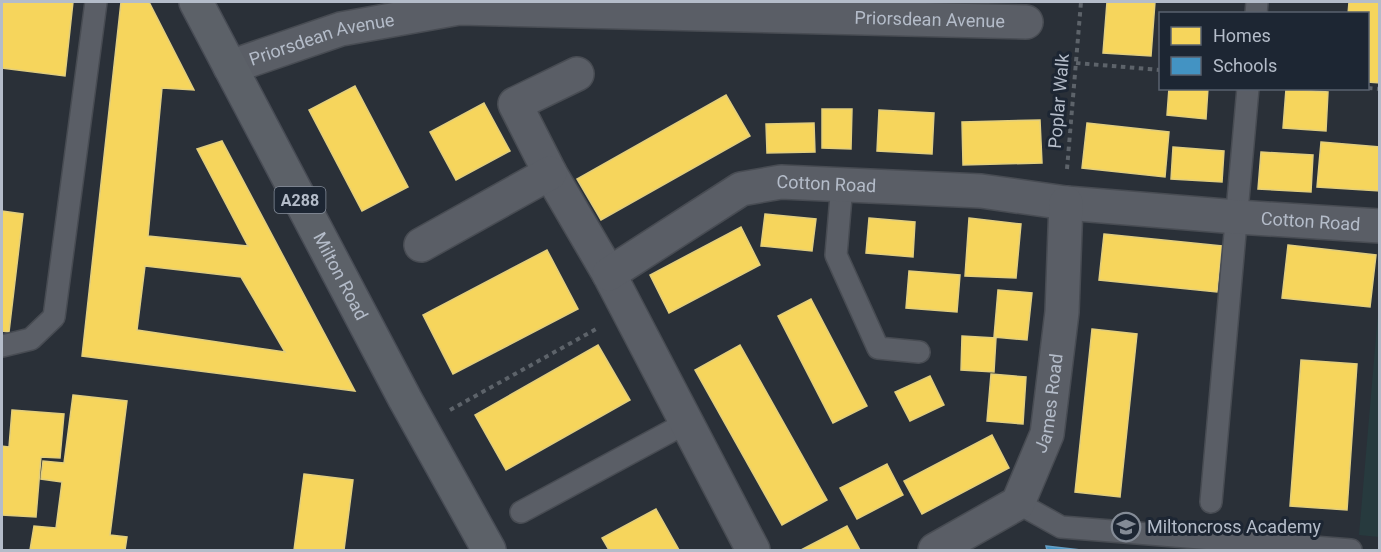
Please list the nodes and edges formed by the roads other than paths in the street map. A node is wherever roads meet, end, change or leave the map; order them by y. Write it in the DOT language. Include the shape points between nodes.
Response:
graph roads {
  1 [pos="96,2"];
  2 [pos="196,2"];
  3 [pos="1026,22"];
  4 [pos="230,67"];
  5 [pos="577,74"];
  6 [pos="1248,90"];
  7 [pos="550,173"];
  8 [pos="842,185"];
  9 [pos="1066,203"];
  10 [pos="1237,217"];
  11 [pos="1380,226"];
  12 [pos="421,245"];
  13 [pos="609,274"];
  14 [pos="2,346"];
  15 [pos="919,352"];
  16 [pos="686,423"];
  17 [pos="1211,502"];
  18 [pos="1018,503"];
  19 [pos="521,512"];
  20 [pos="489,550"];
  21 [pos="753,550"];
  22 [pos="935,550"];
  23 [pos="1351,550"];
  1 -- 14 [label="lane" via="54,317 31,339"];
  2 -- 4 [label="main road, Milton Road / A288"];
  3 -- 4 [label="street, Priorsdean Avenue" via="459,8 341,29"];
  4 -- 20 [label="main road, Milton Road / A288"];
  5 -- 7 [label="street" via="515,104"];
  6 -- 10 [label="lane"];
  7 -- 12 [label="street"];
  7 -- 13 [label="street"];
  8 -- 9 [label="street, Cotton Road" via="981,191"];
  8 -- 13 [label="street, Cotton Road" via="781,182 741,189"];
  8 -- 15 [label="lane" via="836,255 879,348"];
  9 -- 10 [label="street, Cotton Road"];
  9 -- 18 [label="street, James Road" via="1062,312 1047,434"];
  10 -- 11 [label="street, Cotton Road"];
  10 -- 17 [label="lane"];
  13 -- 16 [label="street"];
  16 -- 19 [label="lane"];
  16 -- 21 [label="street"];
  18 -- 22 [label="street"];
  18 -- 23 [label="lane" via="1061,528"];
}
